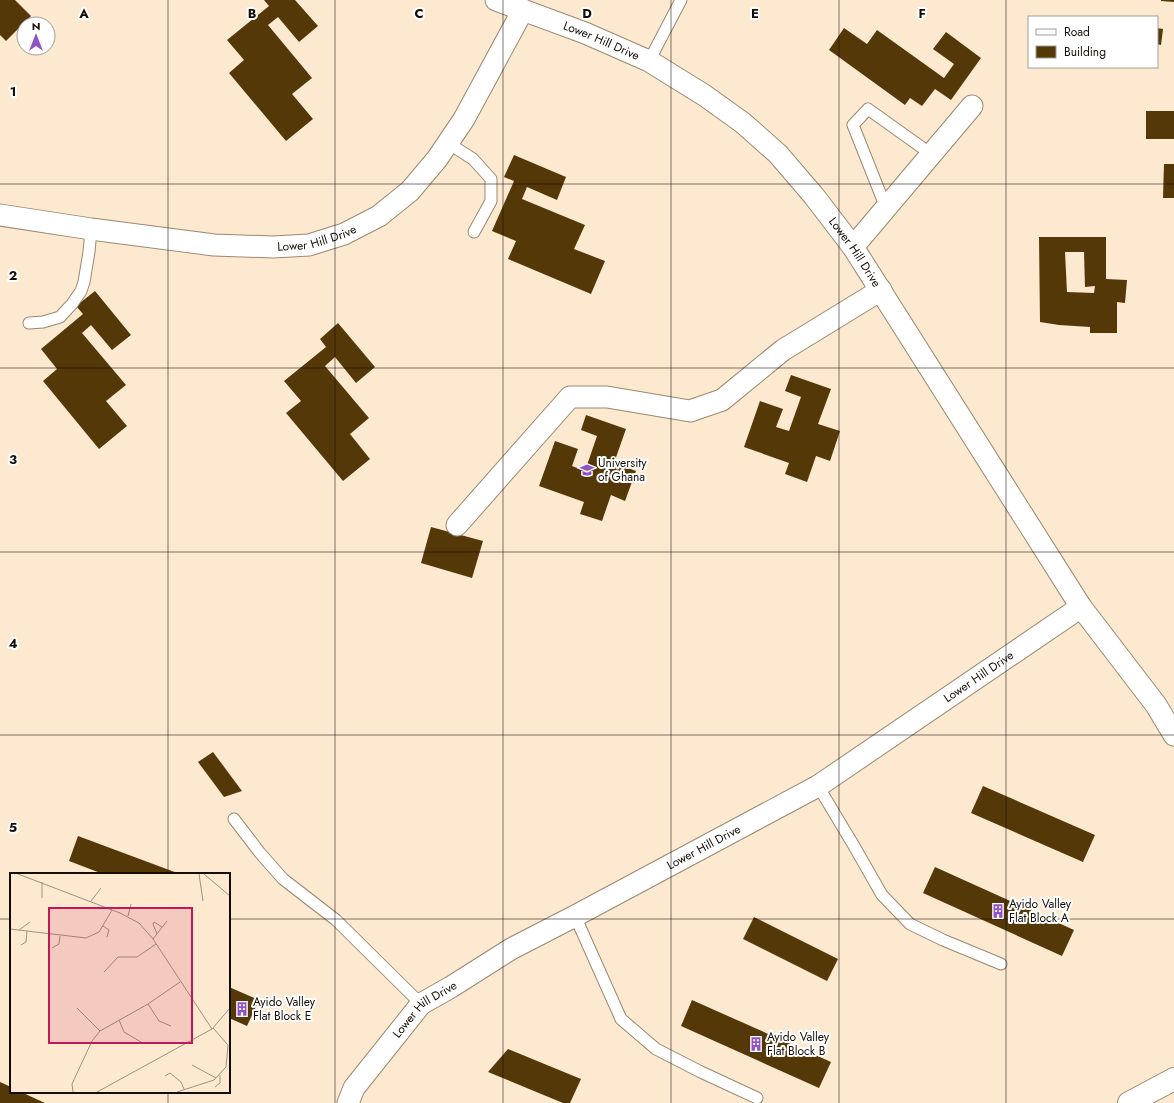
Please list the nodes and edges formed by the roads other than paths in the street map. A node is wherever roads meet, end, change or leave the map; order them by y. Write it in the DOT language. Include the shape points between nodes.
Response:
graph roads {
  1 [pos="496,0"];
  2 [pos="681,0"];
  3 [pos="523,10"];
  4 [pos="649,61"];
  5 [pos="972,106"];
  6 [pos="448,143"];
  7 [pos="931,154"];
  8 [pos="886,208"];
  9 [pos="0,215"];
  10 [pos="91,228"];
  11 [pos="474,232"];
  12 [pos="853,247"];
  13 [pos="881,290"];
  14 [pos="29,323"];
  15 [pos="457,525"];
  16 [pos="1081,607"];
  17 [pos="1174,735"];
  18 [pos="818,786"];
  19 [pos="234,819"];
  20 [pos="575,916"];
  21 [pos="1001,964"];
  22 [pos="421,1004"];
  23 [pos="1174,1079"];
  24 [pos="757,1098"];
  25 [pos="348,1103"];
  26 [pos="1129,1103"];
  1 -- 3 [label="street, Lower Hill Drive"];
  2 -- 4 [label="lane"];
  3 -- 4 [label="street, Lower Hill Drive"];
  3 -- 6 [label="street, Lower Hill Drive" via="464,119"];
  4 -- 12 [label="street, Lower Hill Drive" via="743,123 778,154"];
  5 -- 7 [label="street"];
  6 -- 10 [label="street, Lower Hill Drive" via="410,191 379,216 344,234 309,245 214,245"];
  6 -- 11 [label="lane" via="473,158 491,178 491,201"];
  7 -- 8 [label="street"];
  7 -- 8 [label="lane" via="868,109 854,124"];
  8 -- 12 [label="street"];
  9 -- 10 [label="street, Lower Hill Drive"];
  10 -- 14 [label="lane" via="81,291 60,317"];
  12 -- 13 [label="street, Lower Hill Drive"];
  13 -- 15 [label="street" via="783,350 722,400 690,411 607,397 570,397"];
  13 -- 16 [label="street, Lower Hill Drive"];
  16 -- 17 [label="street, Lower Hill Drive" via="1156,705"];
  16 -- 18 [label="street, Lower Hill Drive"];
  18 -- 20 [label="street, Lower Hill Drive"];
  18 -- 21 [label="lane" via="882,895 910,924"];
  19 -- 22 [label="lane" via="284,879 336,920"];
  20 -- 22 [label="street, Lower Hill Drive" via="511,949"];
  20 -- 24 [label="lane" via="621,1019 656,1049"];
  22 -- 25 [label="street, Lower Hill Drive" via="354,1088"];
  23 -- 26 [label="street"];
}
